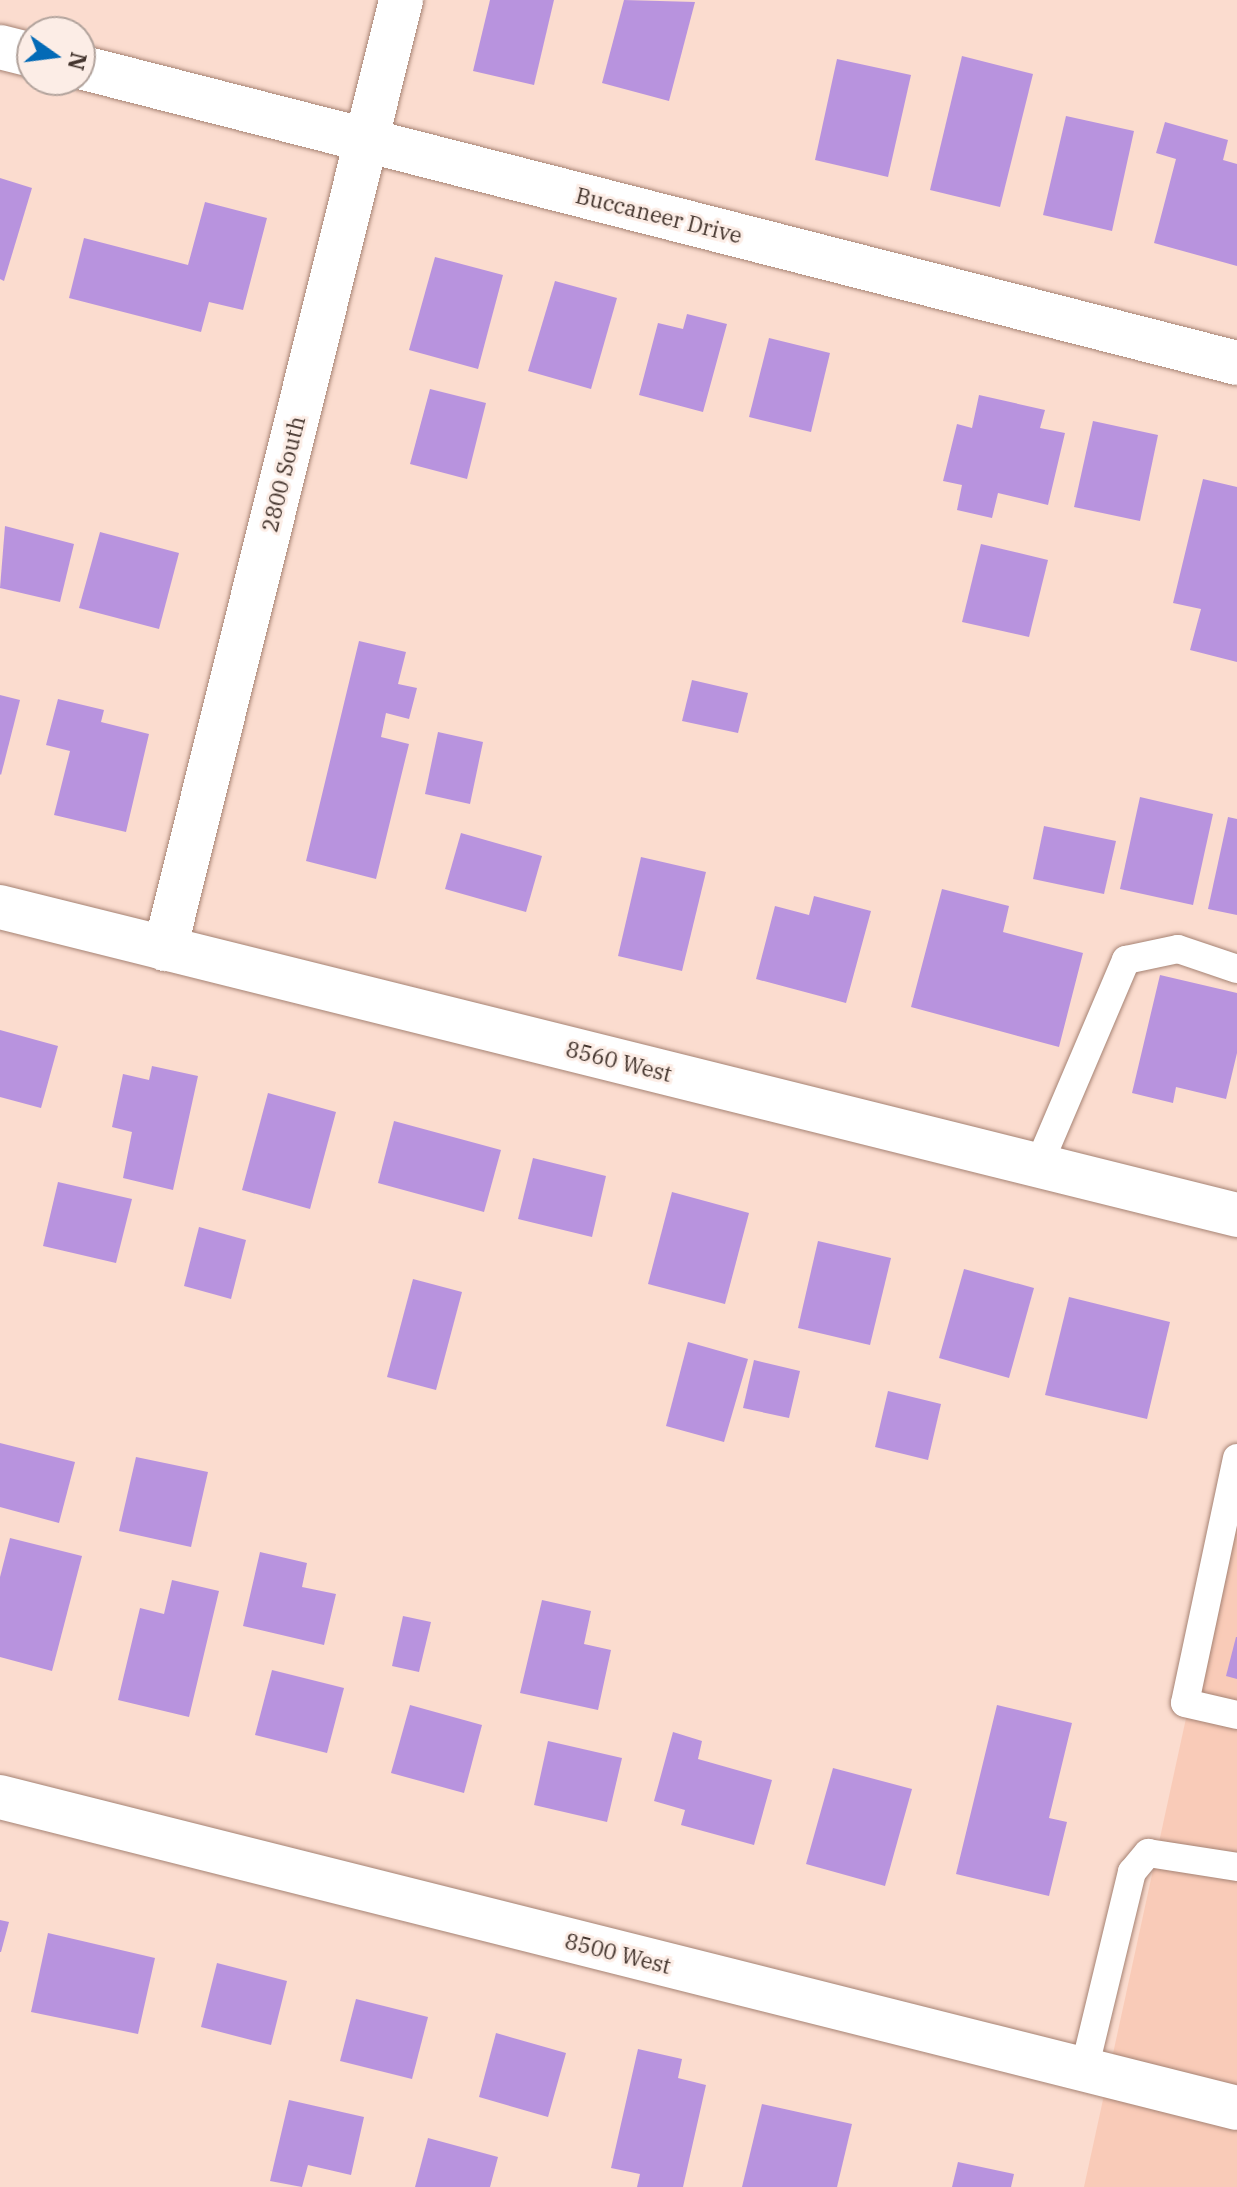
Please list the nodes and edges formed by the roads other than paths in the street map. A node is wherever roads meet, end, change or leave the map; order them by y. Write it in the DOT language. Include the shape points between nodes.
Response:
graph roads {
  1 [pos="401,0"];
  2 [pos="96,71"];
  3 [pos="366,141"];
  4 [pos="1237,363"];
  5 [pos="0,907"];
  6 [pos="165,949"];
  7 [pos="1237,969"];
  8 [pos="1039,1164"];
  9 [pos="1237,1215"];
  10 [pos="1237,1458"];
  11 [pos="1237,1715"];
  12 [pos="0,1797"];
  13 [pos="1237,1867"];
  14 [pos="1084,2070"];
  15 [pos="1237,2108"];
  1 -- 3 [label="street, 2800 South"];
  2 -- 3 [label="street, Buccaneer Drive"];
  3 -- 4 [label="street, Buccaneer Drive"];
  3 -- 6 [label="street, 2800 South"];
  5 -- 6 [label="street, 8560 West"];
  6 -- 8 [label="street, 8560 West"];
  7 -- 8 [label="lane" via="1178,949 1126,960"];
  8 -- 9 [label="street, 8560 West"];
  10 -- 11 [label="lane" via="1185,1703"];
  12 -- 14 [label="street, 8500 West"];
  13 -- 14 [label="lane" via="1148,1853 1132,1872"];
  14 -- 15 [label="street, 8500 West"];
}
